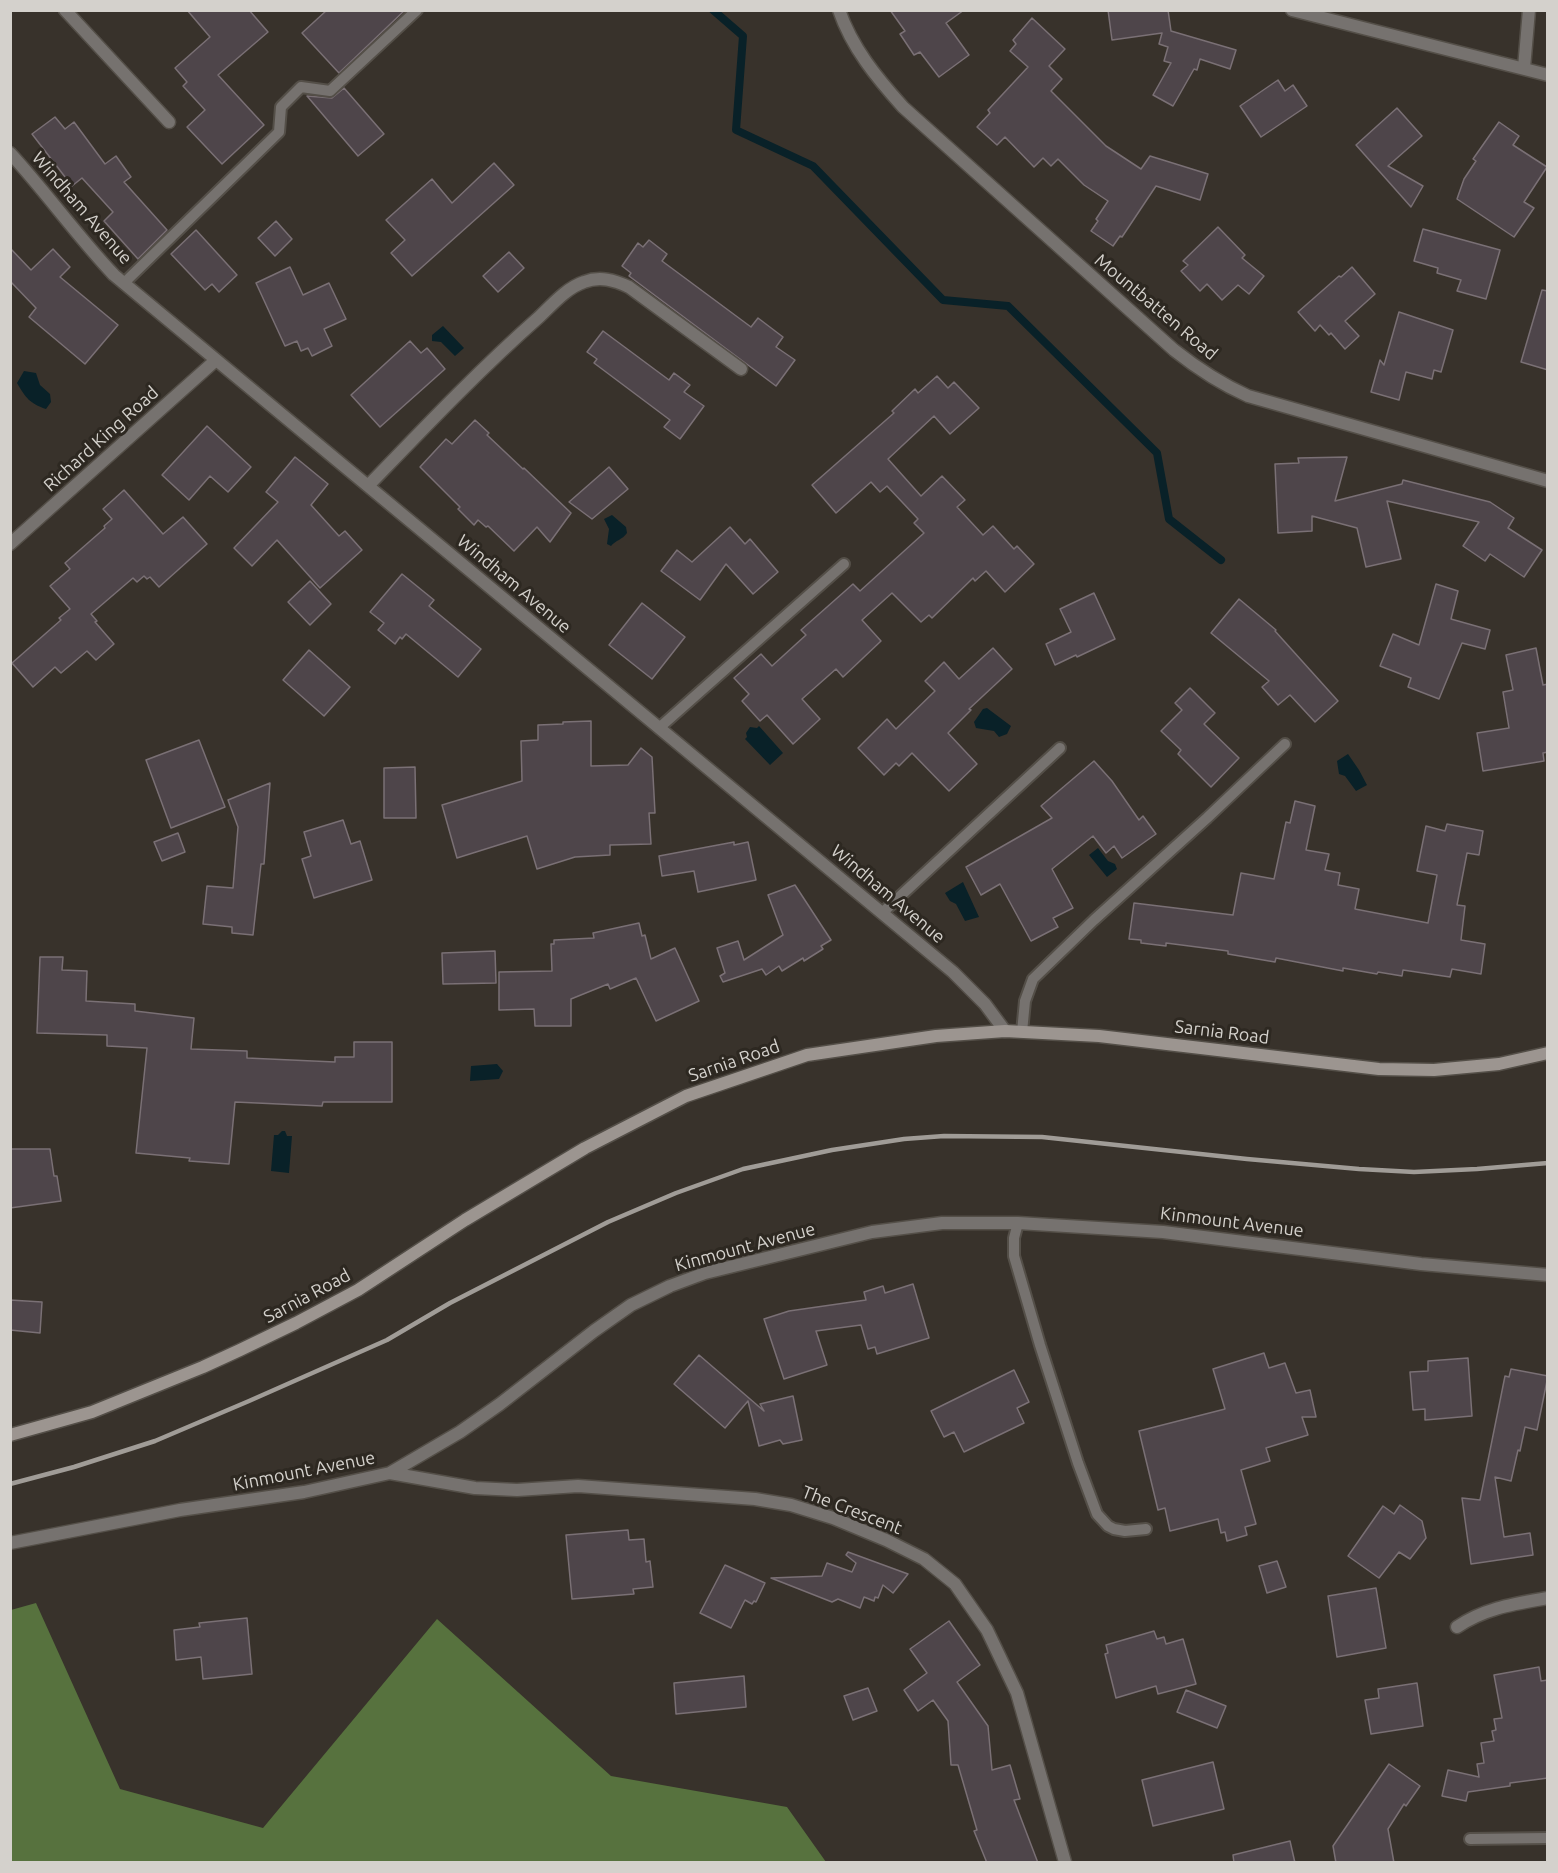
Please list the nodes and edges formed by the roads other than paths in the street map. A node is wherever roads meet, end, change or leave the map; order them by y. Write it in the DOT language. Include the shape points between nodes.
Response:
graph roads {
  1 [pos="65,10"];
  2 [pos="417,10"];
  3 [pos="839,10"];
  4 [pos="1292,10"];
  5 [pos="1529,10"];
  6 [pos="1524,68"];
  7 [pos="1548,75"];
  8 [pos="169,122"];
  9 [pos="10,153"];
  10 [pos="124,283"];
  11 [pos="216,360"];
  12 [pos="741,369"];
  13 [pos="1548,481"];
  14 [pos="368,486"];
  15 [pos="10,544"];
  16 [pos="844,564"];
  17 [pos="659,728"];
  18 [pos="1285,744"];
  19 [pos="1060,748"];
  20 [pos="882,913"];
  21 [pos="1005,1031"];
  22 [pos="1023,1032"];
  23 [pos="1548,1053"];
  24 [pos="1018,1222"];
  25 [pos="1548,1275"];
  26 [pos="10,1435"];
  27 [pos="390,1473"];
  28 [pos="1146,1529"];
  29 [pos="10,1543"];
  30 [pos="1548,1598"];
  31 [pos="1457,1627"];
  32 [pos="1548,1838"];
  33 [pos="1470,1839"];
  34 [pos="1065,1863"];
  1 -- 8 [label="street"];
  2 -- 10 [label="lane" via="330,91 301,87 281,107 279,132"];
  3 -- 13 [label="street, Mountbatten Road" via="869,69 903,107 1197,368 1248,396"];
  4 -- 6 [label="street"];
  5 -- 6 [label="street"];
  6 -- 7 [label="street"];
  9 -- 10 [label="street, Windham Avenue" via="88,247"];
  10 -- 11 [label="street, Windham Avenue"];
  11 -- 14 [label="street, Windham Avenue"];
  11 -- 15 [label="street, Richard King Road"];
  12 -- 14 [label="street" via="629,286 615,280 584,282 513,340"];
  14 -- 17 [label="street, Windham Avenue"];
  16 -- 17 [label="lane"];
  17 -- 20 [label="street, Windham Avenue"];
  18 -- 22 [label="lane" via="1033,979 1024,1001"];
  19 -- 20 [label="lane"];
  20 -- 21 [label="street, Windham Avenue" via="965,984"];
  21 -- 22 [label="main road, Sarnia Road"];
  21 -- 26 [label="main road, Sarnia Road" via="936,1036 807,1055 686,1096 585,1148 358,1290 296,1323 203,1367 92,1412"];
  22 -- 23 [label="main road, Sarnia Road" via="1099,1036 1379,1069 1434,1070 1498,1064"];
  24 -- 25 [label="street, Kinmount Avenue" via="1163,1232 1421,1264"];
  24 -- 27 [label="street, Kinmount Avenue" via="942,1223 872,1232 705,1273 670,1286 631,1305 460,1432"];
  24 -- 28 [label="lane" via="1014,1256 1097,1514 1114,1529"];
  27 -- 29 [label="street, Kinmount Avenue" via="304,1492 180,1510"];
  27 -- 34 [label="street, The Crescent" via="475,1488 578,1486 755,1499 833,1518 924,1559 955,1584 987,1630 1012,1682"];
  30 -- 31 [label="street" via="1492,1609"];
  32 -- 33 [label="lane"];
}
